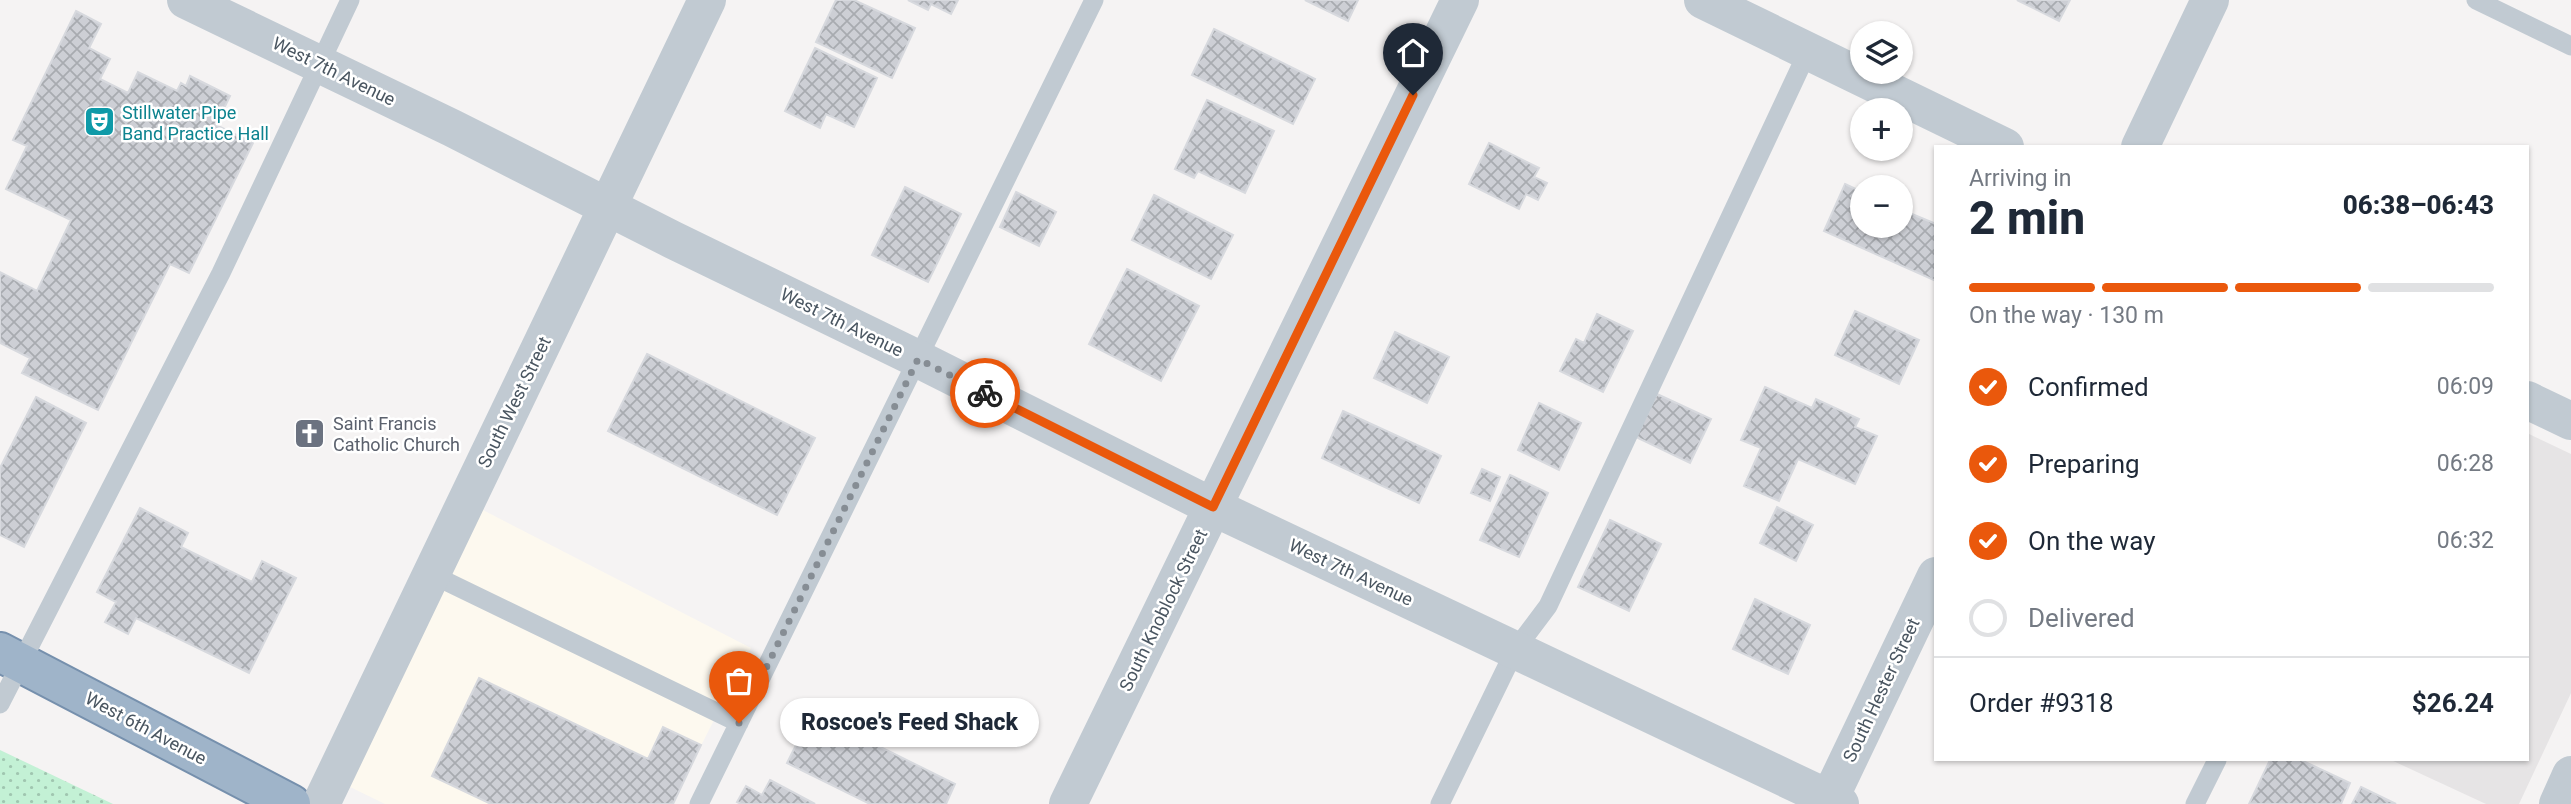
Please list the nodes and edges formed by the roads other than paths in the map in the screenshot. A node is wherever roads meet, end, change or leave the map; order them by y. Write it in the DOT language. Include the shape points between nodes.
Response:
graph roads {
  1 [pos="186,0"];
  2 [pos="350,0"];
  3 [pos="708,0"];
  4 [pos="1094,0"];
  5 [pos="1460,0"];
  6 [pos="1703,0"];
  7 [pos="2210,0"];
  8 [pos="2476,0"];
  9 [pos="2571,46"];
  10 [pos="1808,51"];
  11 [pos="319,64"];
  12 [pos="2001,145"];
  13 [pos="2141,145"];
  14 [pos="608,207"];
  15 [pos="918,359"];
  16 [pos="2529,401"];
  17 [pos="2571,421"];
  18 [pos="1213,507"];
  19 [pos="431,574"];
  20 [pos="1934,580"];
  21 [pos="1515,650"];
  22 [pos="11,657"];
  23 [pos="0,704"];
  24 [pos="739,723"];
  25 [pos="2216,761"];
  26 [pos="2571,775"];
  27 [pos="1832,802"];
  28 [pos="291,804"];
  29 [pos="321,804"];
  30 [pos="699,804"];
  31 [pos="1068,804"];
  32 [pos="1440,804"];
  33 [pos="2195,804"];
  34 [pos="2558,804"];
  1 -- 11 [label="street, West 7th Avenue"];
  2 -- 11 [label="lane"];
  3 -- 14 [label="street, South West Street"];
  4 -- 15 [label="lane"];
  5 -- 18 [label="street, South Knoblock Street"];
  6 -- 10 [label="street"];
  7 -- 13 [label="street"];
  8 -- 9 [label="lane"];
  10 -- 12 [label="street"];
  10 -- 21 [label="lane" via="1548,606"];
  11 -- 14 [label="street, West 7th Avenue"];
  11 -- 22 [label="lane" via="221,273"];
  14 -- 15 [label="street, West 7th Avenue"];
  14 -- 19 [label="street, South West Street"];
  15 -- 18 [label="street, West 7th Avenue"];
  15 -- 24 [label="lane"];
  16 -- 17 [label="street"];
  18 -- 21 [label="street, West 7th Avenue"];
  18 -- 31 [label="street, South Knoblock Street"];
  19 -- 24 [label="lane"];
  19 -- 29 [label="street, South West Street"];
  20 -- 27 [label="street, South Hester Street"];
  21 -- 27 [label="street, West 7th Avenue"];
  21 -- 32 [label="lane"];
  22 -- 23 [label="lane"];
  22 -- 28 [label="highway, West 6th Avenue"];
  24 -- 30 [label="lane"];
  25 -- 33 [label="lane"];
  26 -- 34 [label="street"];
}
